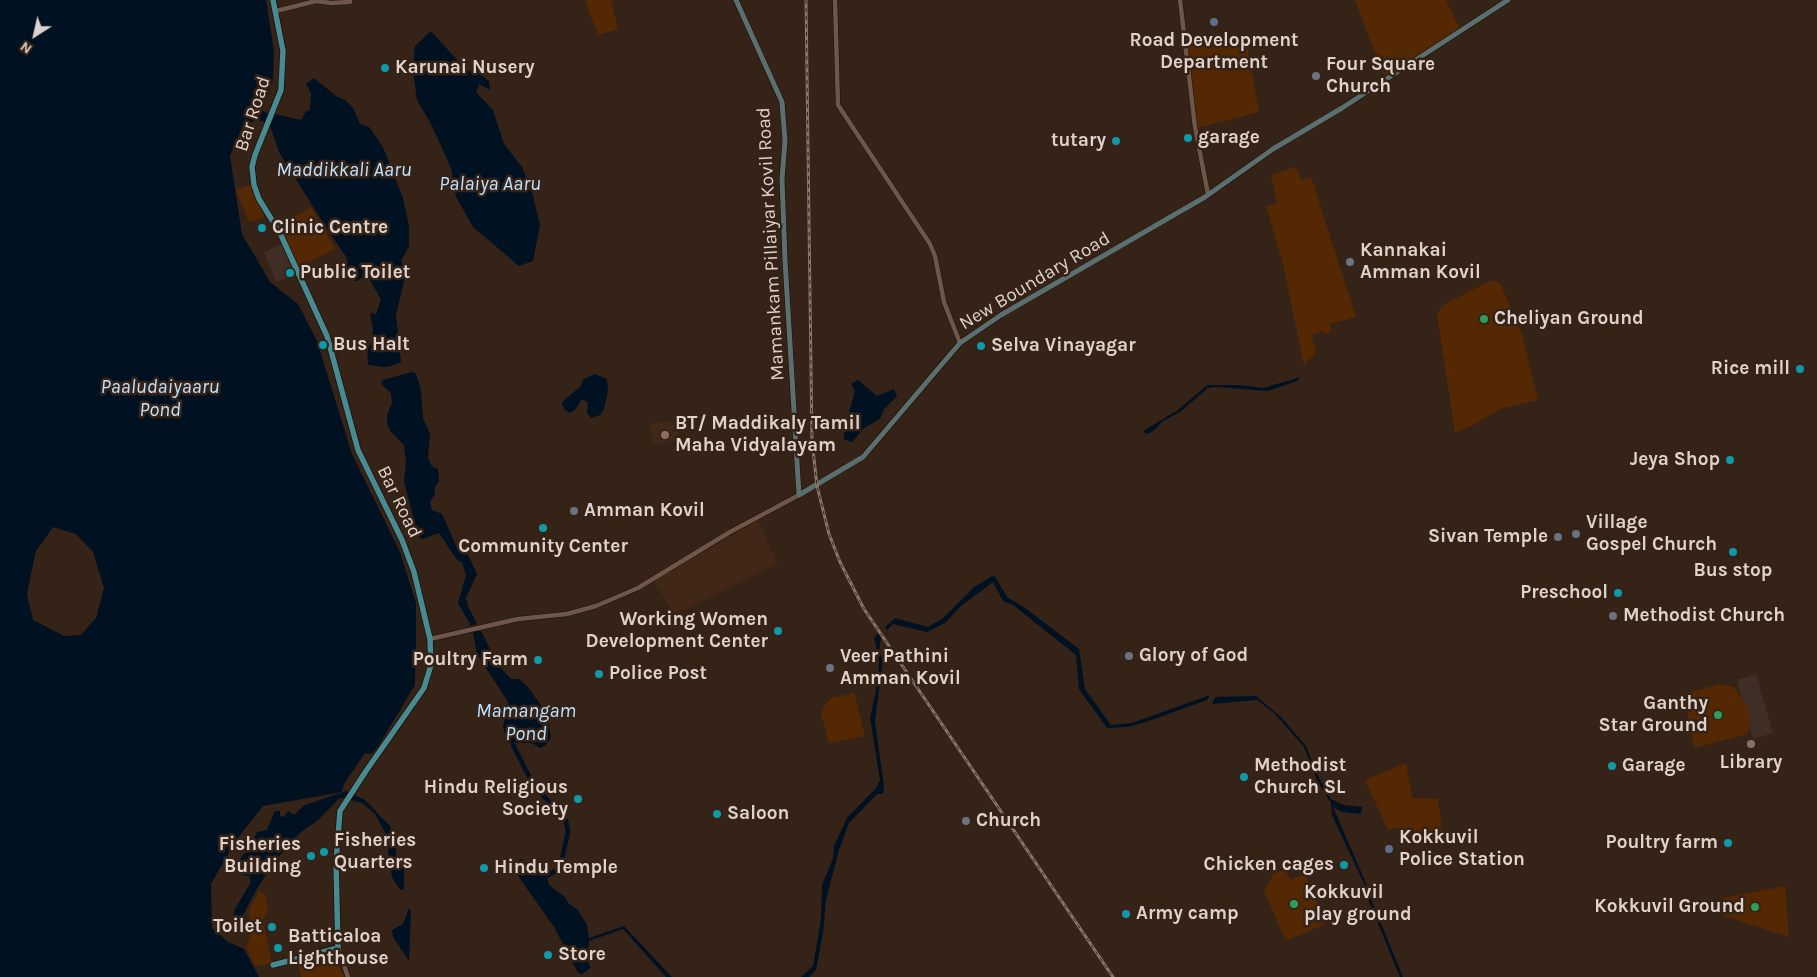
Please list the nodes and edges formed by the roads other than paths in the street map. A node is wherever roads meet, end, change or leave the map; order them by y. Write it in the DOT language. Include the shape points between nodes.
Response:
graph roads {
  1 [pos="274,0"];
  2 [pos="736,0"];
  3 [pos="835,0"];
  4 [pos="1180,0"];
  5 [pos="1508,0"];
  6 [pos="350,1"];
  7 [pos="276,11"];
  8 [pos="1208,194"];
  9 [pos="960,344"];
  10 [pos="799,495"];
  11 [pos="430,639"];
  12 [pos="338,948"];
  13 [pos="273,964"];
  14 [pos="348,977"];
  1 -- 7 [label="main road, Bar Road"];
  2 -- 10 [label="main road, Mamankam Pillaiyar Kovil Road" via="782,102 785,260"];
  3 -- 9 [label="street" via="838,105 930,244 944,302"];
  4 -- 8 [label="street" via="1195,128"];
  5 -- 8 [label="main road, New Boundary Road"];
  6 -- 7 [label="street" via="316,1"];
  7 -- 11 [label="main road, Bar Road" via="283,66 281,90 252,167 254,184 327,336 358,450 402,540 422,599"];
  8 -- 9 [label="main road, New Boundary Road" via="1001,315"];
  9 -- 10 [label="main road, New Boundary Road" via="863,457"];
  10 -- 11 [label="street, New Boundary Road" via="638,588 596,606"];
  11 -- 12 [label="main road, Bar Road" via="431,664 424,688 340,811 336,864"];
  12 -- 13 [label="main road"];
  12 -- 14 [label="street"];
}
